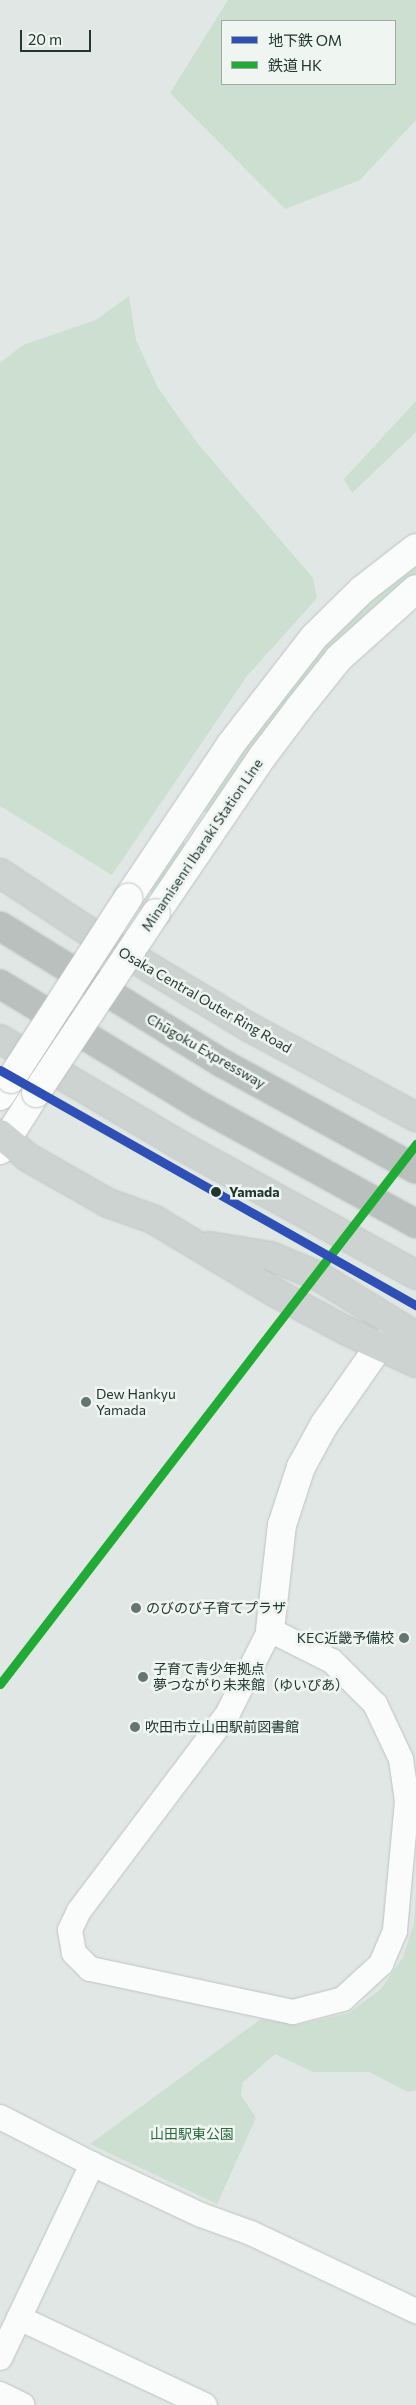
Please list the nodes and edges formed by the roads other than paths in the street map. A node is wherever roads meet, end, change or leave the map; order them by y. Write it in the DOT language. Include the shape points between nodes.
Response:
graph roads {
  1 [pos="416,548"];
  2 [pos="416,589"];
  3 [pos="0,873"];
  4 [pos="0,926"];
  5 [pos="0,984"];
  6 [pos="0,1039"];
  7 [pos="6,1087"];
  8 [pos="416,1117"];
  9 [pos="2,1141"];
  10 [pos="416,1169"];
  11 [pos="416,1224"];
  12 [pos="190,1241"];
  13 [pos="416,1275"];
  14 [pos="416,1336"];
  15 [pos="380,1345"];
  16 [pos="416,1363"];
  17 [pos="270,1630"];
  18 [pos="0,2117"];
  19 [pos="92,2164"];
  20 [pos="416,2311"];
  21 [pos="19,2318"];
  22 [pos="0,2357"];
  23 [pos="0,2394"];
  24 [pos="23,2405"];
  25 [pos="205,2405"];
  1 -- 7 [label="main road, bridge" via="362,590 314,637 231,744"];
  2 -- 9 [label="main road, Minamisenri Ibaraki Station Line, bridge" via="339,658 262,757"];
  3 -- 8 [label="main road, Osaka Central Outer Ring Road" via="80,926 247,1026"];
  4 -- 10 [label="highway, Chūgoku Expressway" via="222,1062"];
  5 -- 11 [label="highway" via="199,1105"];
  6 -- 13 [label="main road" via="178,1144"];
  9 -- 12 [label="main road" via="100,1198 153,1219"];
  12 -- 14 [label="main road" via="219,1250 270,1256 344,1290"];
  12 -- 15 [label="main road" via="274,1292"];
  14 -- 15 [label="main road" via="400,1335"];
  15 -- 16 [label="main road"];
  15 -- 17 [label="main road" via="324,1425 302,1467 282,1525"];
  17 -- 17 [label="street" via="332,1661 375,1704 401,1759 407,1801 395,1931 381,1964 343,1999 292,2012 90,1969 74,1953 70,1930 79,1911 228,1713"];
  18 -- 19 [label="street"];
  19 -- 20 [label="street" via="201,2215 251,2233"];
  19 -- 21 [label="street"];
  21 -- 22 [label="street"];
  21 -- 25 [label="street"];
  23 -- 24 [label="street"];
}
